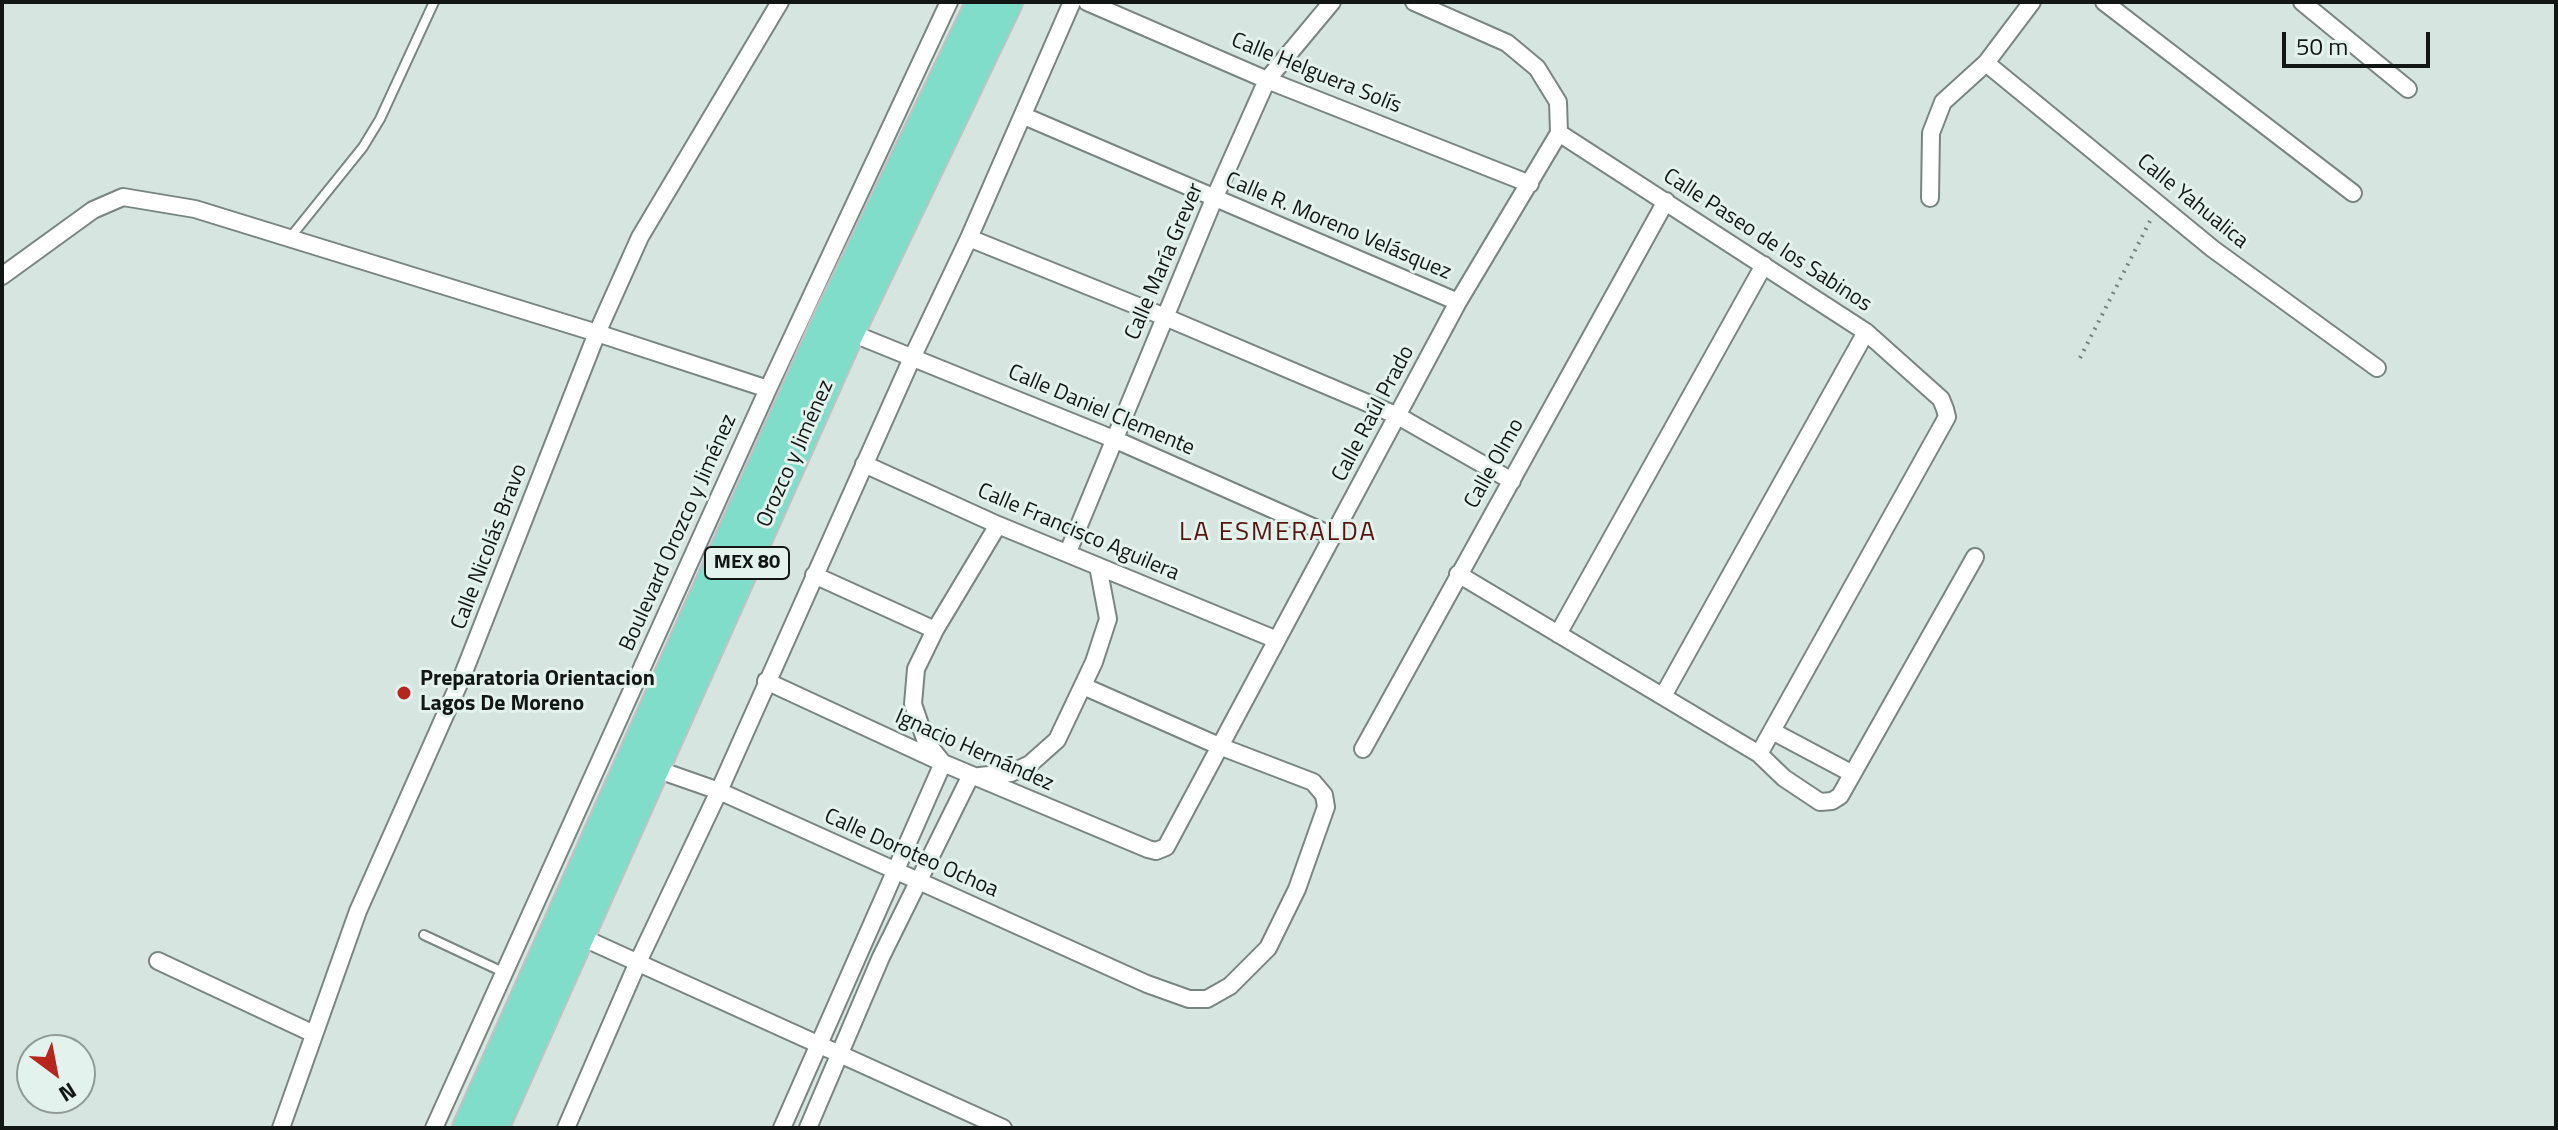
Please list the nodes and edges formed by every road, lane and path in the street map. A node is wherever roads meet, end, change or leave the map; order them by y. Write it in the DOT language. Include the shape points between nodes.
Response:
graph roads {
  1 [pos="434,2"];
  2 [pos="780,2"];
  3 [pos="1007,2"];
  4 [pos="1072,2"];
  5 [pos="1087,2"];
  6 [pos="1414,2"];
  7 [pos="2032,2"];
  8 [pos="2104,2"];
  9 [pos="2302,2"];
  10 [pos="1330,3"];
  11 [pos="969,4"];
  12 [pos="1986,63"];
  13 [pos="1267,80"];
  14 [pos="2408,89"];
  15 [pos="1024,116"];
  16 [pos="1559,133"];
  17 [pos="1530,184"];
  18 [pos="2353,193"];
  19 [pos="1930,198"];
  20 [pos="1214,199"];
  21 [pos="1666,201"];
  22 [pos="2158,204"];
  23 [pos="969,238"];
  24 [pos="289,239"];
  25 [pos="1764,265"];
  26 [pos="2,276"];
  27 [pos="1458,302"];
  28 [pos="1165,317"];
  29 [pos="849,332"];
  30 [pos="1866,332"];
  31 [pos="597,333"];
  32 [pos="912,358"];
  33 [pos="2080,358"];
  34 [pos="2377,368"];
  35 [pos="768,389"];
  36 [pos="1398,416"];
  37 [pos="1116,440"];
  38 [pos="864,464"];
  39 [pos="1512,481"];
  40 [pos="998,525"];
  41 [pos="1333,536"];
  42 [pos="1068,552"];
  43 [pos="1975,557"];
  44 [pos="1098,566"];
  45 [pos="1458,574"];
  46 [pos="814,575"];
  47 [pos="935,630"];
  48 [pos="1558,634"];
  49 [pos="1277,640"];
  50 [pos="766,681"];
  51 [pos="1083,686"];
  52 [pos="1663,696"];
  53 [pos="1772,731"];
  54 [pos="1219,746"];
  55 [pos="1363,749"];
  56 [pos="1759,754"];
  57 [pos="943,763"];
  58 [pos="656,769"];
  59 [pos="1851,773"];
  60 [pos="973,776"];
  61 [pos="719,791"];
  62 [pos="1166,847"];
  63 [pos="895,871"];
  64 [pos="918,882"];
  65 [pos="424,935"];
  66 [pos="579,936"];
  67 [pos="158,961"];
  68 [pos="638,962"];
  69 [pos="503,972"];
  70 [pos="314,1034"];
  71 [pos="819,1044"];
  72 [pos="839,1053"];
  73 [pos="281,1128"];
  74 [pos="434,1128"];
  75 [pos="468,1128"];
  76 [pos="493,1128"];
  77 [pos="566,1128"];
  78 [pos="782,1128"];
  79 [pos="808,1128"];
  80 [pos="1003,1128"];
  1 -- 24 [label="lane" via="363,147"];
  2 -- 31 [label="street, Calle Nicolás Bravo" via="640,237"];
  3 -- 29 [label="highway, Orozco y Jiménez / MEX 80"];
  4 -- 15 [label="street, MEX 80"];
  5 -- 13 [label="street, Calle Helguera Solís"];
  6 -- 16 [label="street" via="1507,43 1537,68 1558,102"];
  7 -- 12 [label="street"];
  8 -- 18 [label="street"];
  9 -- 14 [label="street"];
  10 -- 13 [label="street, Calle María Grever"];
  11 -- 35 [label="street, Boulevard Orozco y Jiménez"];
  11 -- 75 [label="highway, Orozco y Jiménez / MEX 80"];
  12 -- 19 [label="street" via="1943,102 1931,133"];
  12 -- 22 [label="street, Calle Yahualica"];
  13 -- 17 [label="street, Calle Helguera Solís"];
  13 -- 20 [label="street, Calle María Grever"];
  15 -- 20 [label="street, Calle R. Moreno Velásquez"];
  15 -- 23 [label="street, MEX 80"];
  16 -- 17 [label="street, Calle Raúl Prado"];
  16 -- 21 [label="street, Calle Paseo de los Sabinos"];
  17 -- 27 [label="street, Calle Raúl Prado"];
  20 -- 27 [label="street, Calle R. Moreno Velásquez"];
  20 -- 28 [label="street, Calle María Grever"];
  21 -- 25 [label="street, Calle Paseo de los Sabinos"];
  21 -- 39 [label="street, Calle Olmo"];
  22 -- 33 [label="path"];
  22 -- 34 [label="street, Calle Yahualica"];
  23 -- 28 [label="street"];
  23 -- 32 [label="street, MEX 80"];
  24 -- 26 [label="street" via="195,209 123,197 93,210"];
  24 -- 31 [label="street"];
  25 -- 30 [label="street, Calle Paseo de los Sabinos"];
  25 -- 48 [label="street"];
  27 -- 36 [label="street, Calle Raúl Prado"];
  28 -- 36 [label="street"];
  28 -- 37 [label="street, Calle María Grever"];
  29 -- 32 [label="street, Calle Daniel Clemente"];
  29 -- 58 [label="highway, Orozco y Jiménez / MEX 80"];
  30 -- 52 [label="street"];
  30 -- 53 [label="street, Calle Paseo de los Sabinos" via="1941,399 1947,417"];
  31 -- 35 [label="street"];
  31 -- 70 [label="street, Calle Nicolás Bravo" via="462,677 358,911"];
  32 -- 37 [label="street, Calle Daniel Clemente"];
  32 -- 38 [label="street, MEX 80"];
  35 -- 69 [label="street, Boulevard Orozco y Jiménez"];
  36 -- 39 [label="street"];
  36 -- 41 [label="street, Calle Raúl Prado"];
  37 -- 41 [label="street, Calle Daniel Clemente"];
  37 -- 42 [label="street, Calle María Grever"];
  38 -- 40 [label="street, Calle Francisco Aguilera"];
  38 -- 46 [label="street, MEX 80"];
  39 -- 45 [label="street, Calle Olmo"];
  40 -- 42 [label="street, Calle Francisco Aguilera"];
  40 -- 47 [label="street"];
  41 -- 49 [label="street, Calle Raúl Prado"];
  42 -- 44 [label="street, Calle Francisco Aguilera"];
  43 -- 59 [label="street"];
  44 -- 49 [label="street, Calle Francisco Aguilera"];
  44 -- 51 [label="street" via="1108,619"];
  45 -- 48 [label="street"];
  45 -- 55 [label="street, Calle Olmo"];
  46 -- 47 [label="street"];
  46 -- 50 [label="street, MEX 80"];
  47 -- 57 [label="street" via="916,669 913,704 926,742"];
  48 -- 52 [label="street"];
  49 -- 54 [label="street, Calle Raúl Prado"];
  50 -- 57 [label="street, Ignacio Hernández"];
  50 -- 61 [label="street, MEX 80"];
  51 -- 54 [label="street, Calle Doroteo Ochoa"];
  51 -- 60 [label="street" via="1057,740 1030,764 1011,773"];
  52 -- 56 [label="street"];
  53 -- 56 [label="street"];
  53 -- 59 [label="street"];
  54 -- 62 [label="street, Calle Raúl Prado"];
  54 -- 64 [label="street, Calle Doroteo Ochoa" via="1313,782 1326,807 1297,889 1268,948 1230,986 1207,999 1189,999 1147,984"];
  56 -- 59 [label="street" via="1820,802 1840,796"];
  57 -- 60 [label="street, Ignacio Hernández"];
  57 -- 63 [label="street"];
  58 -- 61 [label="street, Calle Doroteo Ochoa"];
  58 -- 66 [label="highway, Orozco y Jiménez / MEX 80"];
  60 -- 62 [label="street, Ignacio Hernández" via="1148,849"];
  60 -- 64 [label="street"];
  61 -- 63 [label="street, Calle Doroteo Ochoa"];
  61 -- 68 [label="street, MEX 80"];
  63 -- 64 [label="street, Calle Doroteo Ochoa"];
  63 -- 71 [label="street"];
  64 -- 72 [label="street"];
  65 -- 69 [label="lane"];
  66 -- 68 [label="street"];
  66 -- 76 [label="highway, Orozco y Jiménez / MEX 80"];
  67 -- 70 [label="street"];
  68 -- 71 [label="street"];
  68 -- 77 [label="street, MEX 80"];
  69 -- 74 [label="street, Boulevard Orozco y Jiménez"];
  70 -- 73 [label="street, Calle Nicolás Bravo"];
  71 -- 72 [label="street"];
  71 -- 78 [label="street"];
  72 -- 79 [label="street"];
  72 -- 80 [label="street"];
}
